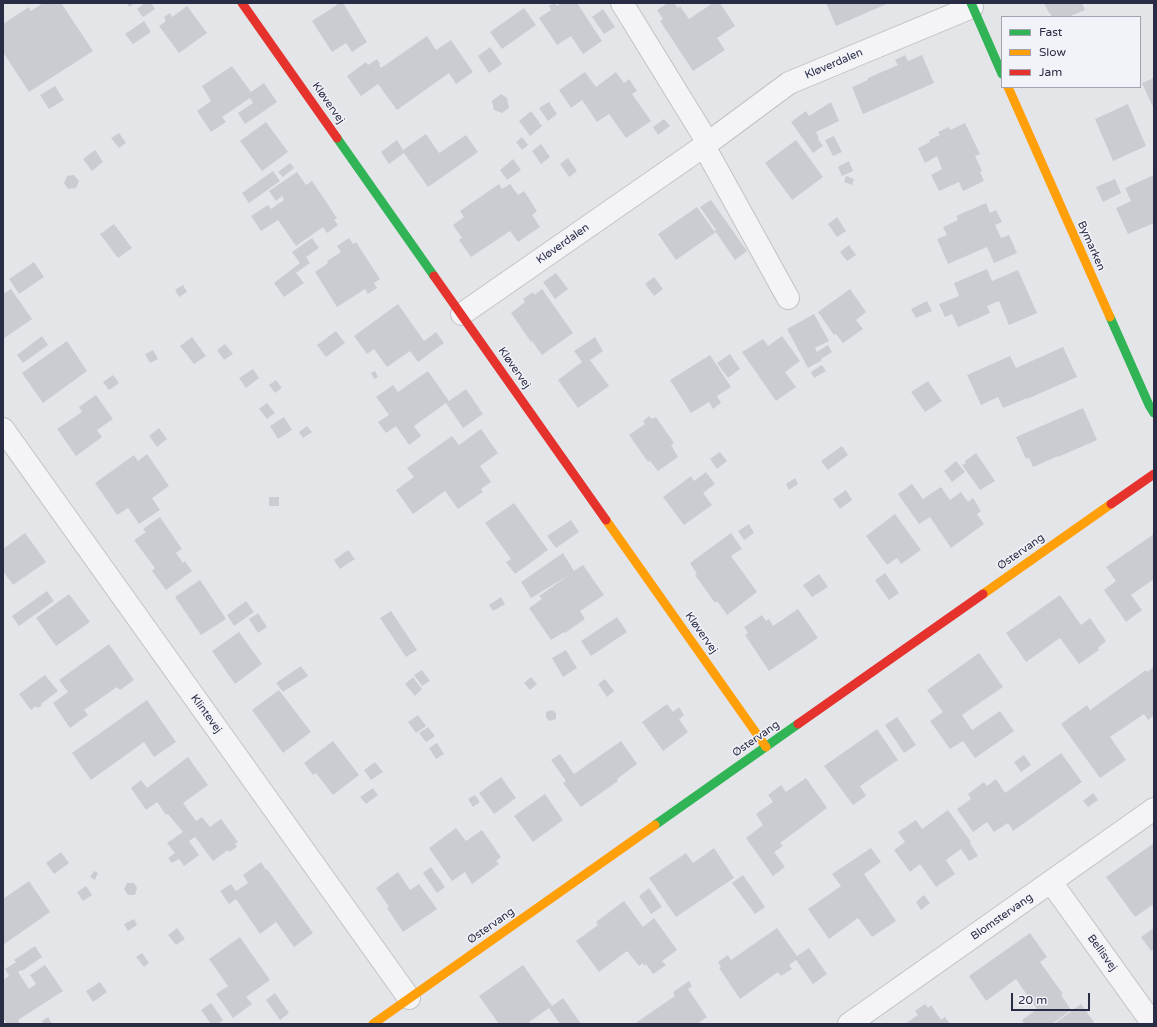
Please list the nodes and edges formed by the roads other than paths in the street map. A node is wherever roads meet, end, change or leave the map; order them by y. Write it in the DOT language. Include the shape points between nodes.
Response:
graph roads {
  1 [pos="242,3"];
  2 [pos="622,3"];
  3 [pos="971,5"];
  4 [pos="1001,72"];
  5 [pos="1008,88"];
  6 [pos="706,144"];
  7 [pos="788,298"];
  8 [pos="462,314"];
  9 [pos="1154,413"];
  10 [pos="3,429"];
  11 [pos="1154,474"];
  12 [pos="766,747"];
  13 [pos="1154,809"];
  14 [pos="1051,882"];
  15 [pos="409,998"];
  16 [pos="373,1024"];
  17 [pos="849,1024"];
  18 [pos="1153,1024"];
  1 -- 8 [label="street, Kløvervej"];
  2 -- 6 [label="street"];
  3 -- 4 [label="street"];
  3 -- 6 [label="street, Kløverdalen" via="789,83"];
  5 -- 9 [label="street, Bymarken"];
  6 -- 7 [label="street"];
  6 -- 8 [label="street, Kløverdalen"];
  8 -- 12 [label="street, Kløvervej"];
  10 -- 15 [label="street, Klintevej"];
  11 -- 12 [label="street, Østervang"];
  12 -- 15 [label="street, Østervang"];
  13 -- 14 [label="street, Blomstervang"];
  14 -- 17 [label="street, Blomstervang"];
  14 -- 18 [label="street, Bellisvej"];
  15 -- 16 [label="street, Østervang"];
}
